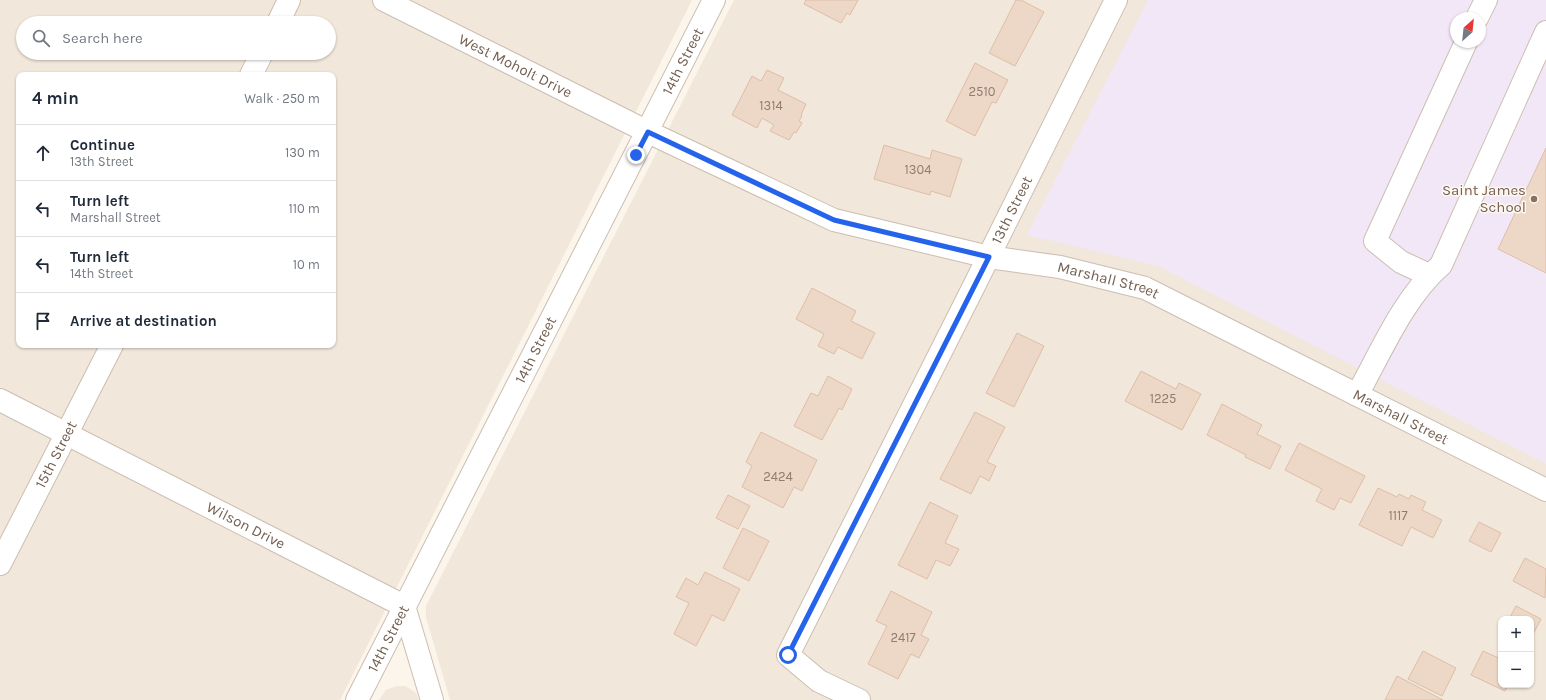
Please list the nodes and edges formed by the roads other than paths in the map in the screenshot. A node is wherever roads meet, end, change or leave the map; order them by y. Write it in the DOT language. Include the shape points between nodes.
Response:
graph roads {
  1 [pos="289,0"];
  2 [pos="384,0"];
  3 [pos="714,0"];
  4 [pos="1116,0"];
  5 [pos="1486,0"];
  6 [pos="1481,12"];
  7 [pos="281,16"];
  8 [pos="1546,32"];
  9 [pos="1463,48"];
  10 [pos="258,60"];
  11 [pos="252,72"];
  12 [pos="648,132"];
  13 [pos="989,257"];
  14 [pos="1429,275"];
  15 [pos="110,348"];
  16 [pos="1357,395"];
  17 [pos="0,400"];
  18 [pos="67,433"];
  19 [pos="1546,490"];
  20 [pos="0,564"];
  21 [pos="404,606"];
  22 [pos="357,700"];
  23 [pos="432,700"];
  24 [pos="859,700"];
  1 -- 7 [label="street"];
  2 -- 12 [label="street, West Moholt Drive"];
  3 -- 12 [label="street, 14th Street"];
  4 -- 13 [label="street, 13th Street"];
  5 -- 6 [label="street"];
  8 -- 14 [label="street" via="1441,264"];
  9 -- 14 [label="street" via="1375,241 1400,262"];
  10 -- 11 [label="street"];
  12 -- 13 [label="street, Marshall Street" via="834,220"];
  12 -- 21 [label="street, 14th Street"];
  13 -- 16 [label="street, Marshall Street" via="1060,267 1146,288"];
  13 -- 24 [label="street, 13th Street" via="788,655 819,681"];
  14 -- 16 [label="street" via="1389,334"];
  15 -- 18 [label="street, 15th Street"];
  16 -- 19 [label="street, Marshall Street"];
  17 -- 18 [label="street, Wilson Drive"];
  18 -- 20 [label="street, 15th Street"];
  18 -- 21 [label="street, Wilson Drive"];
  21 -- 22 [label="street, 14th Street"];
  21 -- 23 [label="street"];
}
